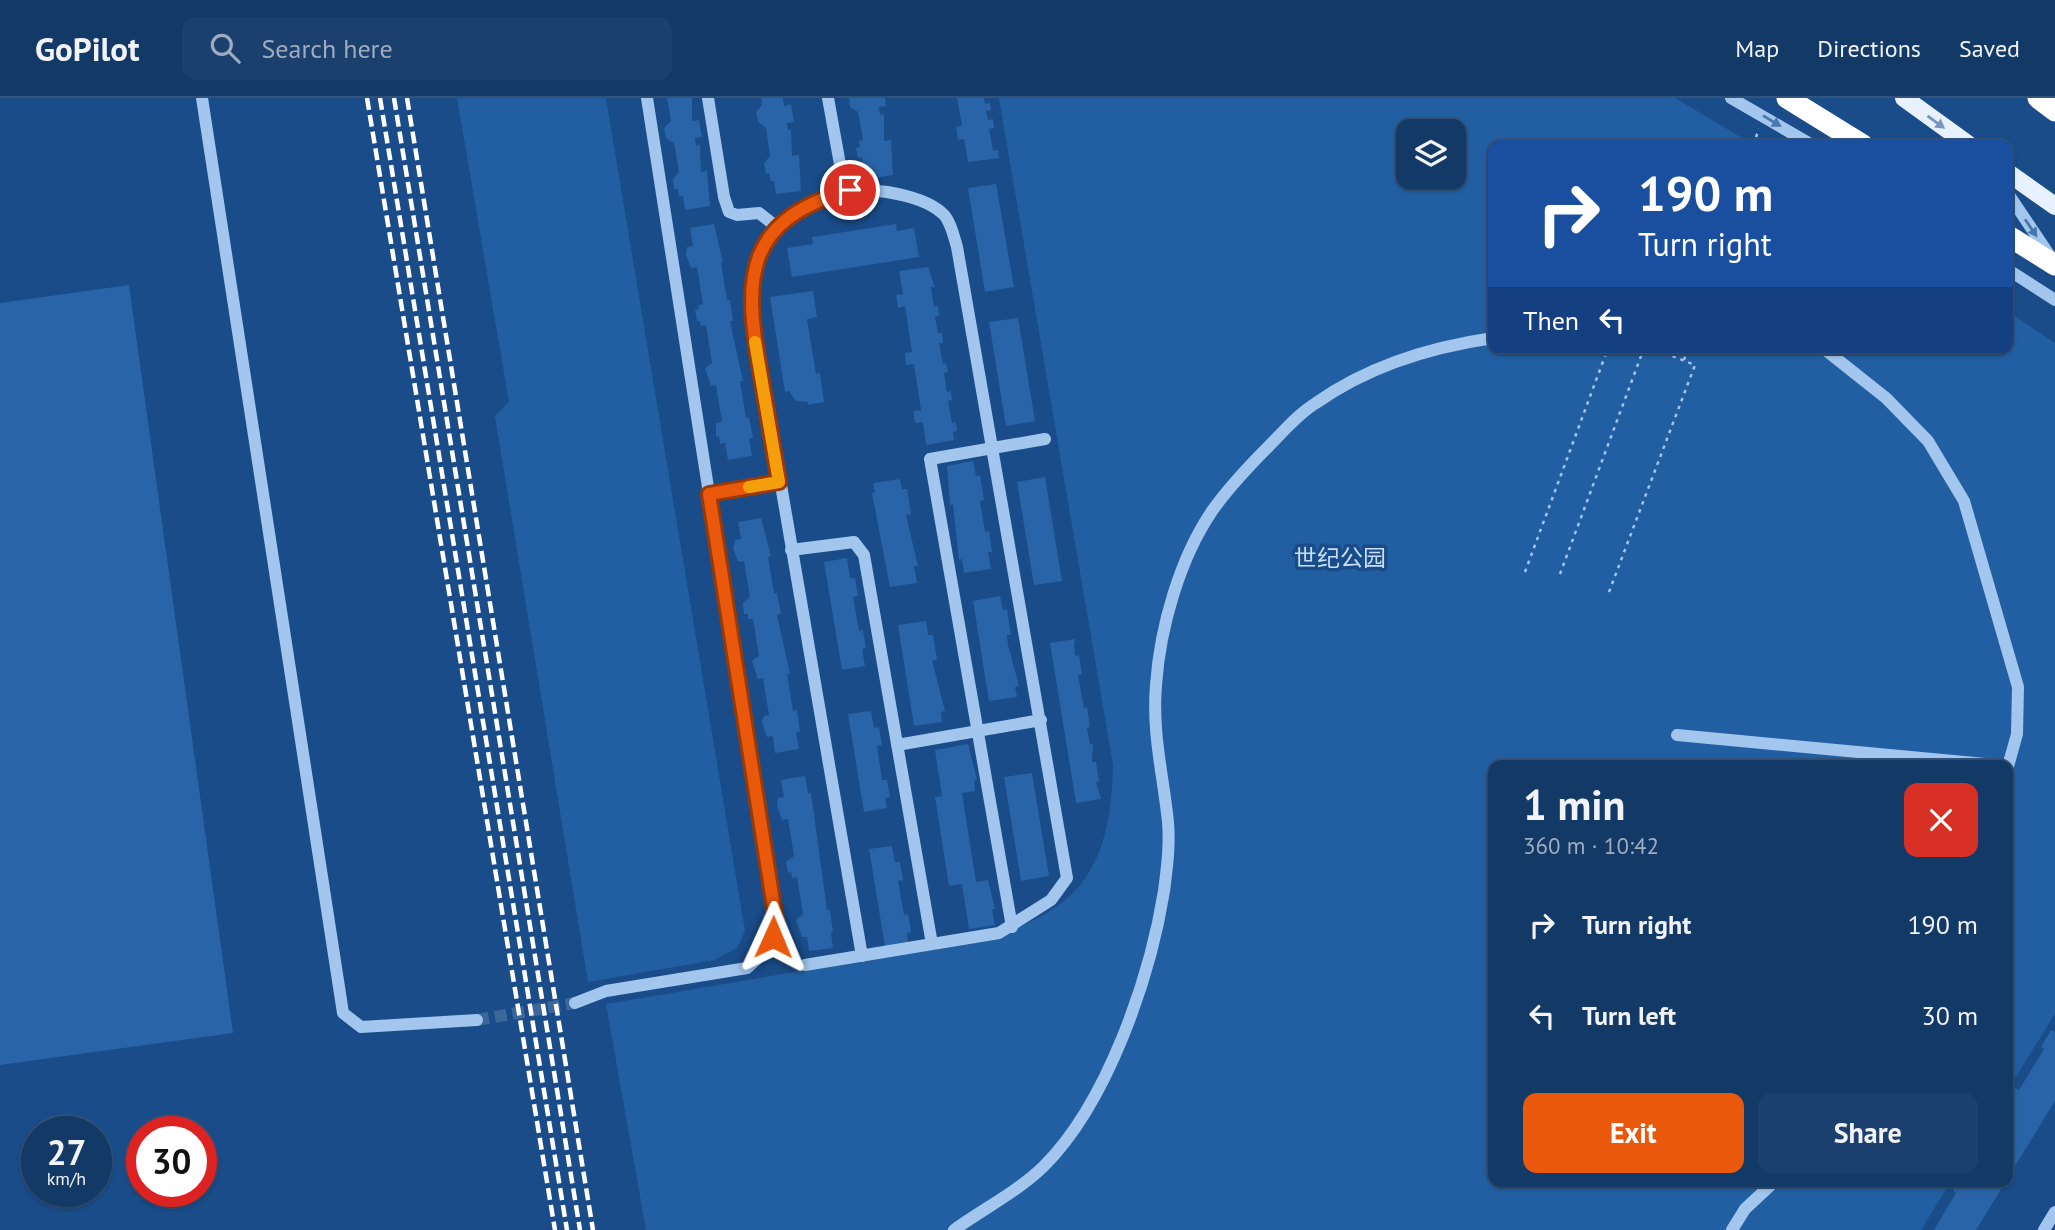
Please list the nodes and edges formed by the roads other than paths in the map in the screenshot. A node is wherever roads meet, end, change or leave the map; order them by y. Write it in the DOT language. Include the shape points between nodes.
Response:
graph roads {
  1 [pos="202,98"];
  2 [pos="648,98"];
  3 [pos="708,98"];
  4 [pos="828,98"];
  5 [pos="1731,98"];
  6 [pos="1787,98"];
  7 [pos="1904,98"];
  8 [pos="2038,98"];
  9 [pos="2055,111"];
  10 [pos="1803,140"];
  11 [pos="1855,140"];
  12 [pos="1962,140"];
  13 [pos="2013,177"];
  14 [pos="845,192"];
  15 [pos="2013,201"];
  16 [pos="2055,206"];
  17 [pos="778,228"];
  18 [pos="2013,239"];
  19 [pos="2055,264"];
  20 [pos="2013,273"];
  21 [pos="2055,300"];
  22 [pos="1488,339"];
  23 [pos="1831,354"];
  24 [pos="1045,439"];
  25 [pos="993,448"];
  26 [pos="779,482"];
  27 [pos="709,494"];
  28 [pos="791,550"];
  29 [pos="1041,720"];
  30 [pos="977,731"];
  31 [pos="1677,735"];
  32 [pos="897,745"];
  33 [pos="1933,760"];
  34 [pos="2008,760"];
  35 [pos="1012,927"];
  36 [pos="932,944"];
  37 [pos="862,956"];
  38 [pos="806,965"];
  39 [pos="575,1003"];
  40 [pos="477,1020"];
  41 [pos="1768,1187"];
  42 [pos="2055,1212"];
  43 [pos="954,1230"];
  44 [pos="1731,1230"];
  45 [pos="2044,1230"];
  1 -- 40 [label="street" via="343,1013 361,1027"];
  2 -- 27 [label="street"];
  3 -- 17 [label="street" via="729,212 759,213"];
  4 -- 14 [label="street"];
  5 -- 10 [label="street, one-way"];
  6 -- 11 [label="highway"];
  7 -- 12 [label="main road, one-way"];
  8 -- 9 [label="highway"];
  13 -- 16 [label="main road"];
  14 -- 17 [label="street" via="796,213"];
  14 -- 25 [label="street" via="896,194 945,214 957,247"];
  15 -- 19 [label="street, one-way"];
  17 -- 26 [label="street" via="758,258 750,305"];
  18 -- 19 [label="highway"];
  20 -- 21 [label="street"];
  22 -- 43 [label="street" via="1421,353 1314,403 1251,464 1208,517 1185,567 1160,650 1155,733 1168,821 1168,858 1155,929 1121,1039 1098,1092 1054,1156"];
  23 -- 34 [label="street" via="1886,398 1928,441 1964,501 2018,687 2017,734"];
  24 -- 25 [label="street"];
  25 -- 29 [label="street"];
  25 -- 30 [label="street" via="930,458"];
  26 -- 27 [label="street"];
  26 -- 28 [label="street"];
  27 -- 39 [label="street" via="776,921 773,937 766,951 747,968 606,991"];
  28 -- 32 [label="street" via="843,541 854,542 864,555"];
  28 -- 37 [label="street"];
  29 -- 30 [label="street"];
  29 -- 35 [label="street" via="1067,878 1051,901"];
  30 -- 32 [label="street"];
  30 -- 35 [label="street"];
  31 -- 33 [label="street"];
  32 -- 36 [label="street"];
  35 -- 36 [label="street"];
  36 -- 37 [label="street"];
  37 -- 38 [label="street"];
  41 -- 44 [label="street"];
  42 -- 45 [label="street"];
}
